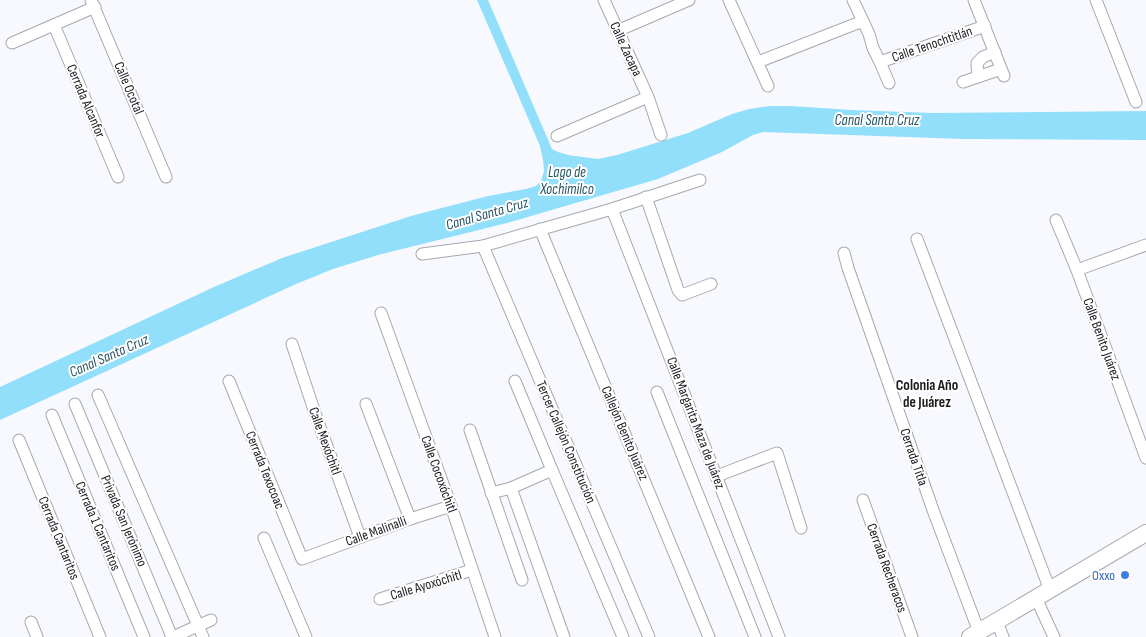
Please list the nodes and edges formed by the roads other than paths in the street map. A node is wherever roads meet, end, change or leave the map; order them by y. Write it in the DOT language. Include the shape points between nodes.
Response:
graph roads {
  1 [pos="604,0"];
  2 [pos="689,0"];
  3 [pos="729,0"];
  4 [pos="853,0"];
  5 [pos="1096,0"];
  6 [pos="977,1"];
  7 [pos="93,4"];
  8 [pos="863,21"];
  9 [pos="54,25"];
  10 [pos="985,26"];
  11 [pos="617,31"];
  12 [pos="12,43"];
  13 [pos="995,52"];
  14 [pos="758,62"];
  15 [pos="880,62"];
  16 [pos="978,77"];
  17 [pos="962,82"];
  18 [pos="889,84"];
  19 [pos="768,86"];
  20 [pos="648,97"];
  21 [pos="1136,102"];
  22 [pos="661,135"];
  23 [pos="557,136"];
  24 [pos="118,177"];
  25 [pos="166,177"];
  26 [pos="700,180"];
  27 [pos="646,197"];
  28 [pos="612,209"];
  29 [pos="1056,220"];
  30 [pos="540,230"];
  31 [pos="917,239"];
  32 [pos="1146,245"];
  33 [pos="484,246"];
  34 [pos="844,253"];
  35 [pos="422,254"];
  36 [pos="1077,270"];
  37 [pos="711,284"];
  38 [pos="381,313"];
  39 [pos="292,344"];
  40 [pos="229,381"];
  41 [pos="514,381"];
  42 [pos="657,392"];
  43 [pos="98,395"];
  44 [pos="75,404"];
  45 [pos="366,404"];
  46 [pos="52,415"];
  47 [pos="470,430"];
  48 [pos="19,440"];
  49 [pos="1146,458"];
  50 [pos="552,470"];
  51 [pos="717,476"];
  52 [pos="510,488"];
  53 [pos="492,493"];
  54 [pos="862,500"];
  55 [pos="451,506"];
  56 [pos="410,519"];
  57 [pos="801,528"];
  58 [pos="1146,533"];
  59 [pos="360,537"];
  60 [pos="264,538"];
  61 [pos="302,559"];
  62 [pos="472,570"];
  63 [pos="522,580"];
  64 [pos="1043,594"];
  65 [pos="380,599"];
  66 [pos="211,620"];
  67 [pos="31,622"];
  68 [pos="198,625"];
  69 [pos="1000,629"];
  70 [pos="974,634"];
  71 [pos="37,637"];
  72 [pos="100,637"];
  73 [pos="144,637"];
  74 [pos="172,637"];
  75 [pos="203,637"];
  76 [pos="306,637"];
  77 [pos="495,637"];
  78 [pos="564,637"];
  79 [pos="622,637"];
  80 [pos="649,637"];
  81 [pos="710,637"];
  82 [pos="755,637"];
  83 [pos="779,637"];
  84 [pos="912,637"];
  85 [pos="1054,637"];
  1 -- 11 [label="street, Calle Zacapa"];
  2 -- 11 [label="street"];
  3 -- 14 [label="street"];
  4 -- 8 [label="street"];
  5 -- 21 [label="street"];
  6 -- 10 [label="street"];
  7 -- 9 [label="street"];
  7 -- 25 [label="street, Calle Ocotal"];
  8 -- 14 [label="street"];
  8 -- 15 [label="street"];
  9 -- 12 [label="street"];
  9 -- 24 [label="street, Cerrada Alcanfor"];
  10 -- 13 [label="street"];
  10 -- 15 [label="street, Calle Tenochtitlán"];
  11 -- 20 [label="street, Calle Zacapa"];
  13 -- 16 [label="street" via="977,63"];
  13 -- 16 [label="street" via="1003,72"];
  14 -- 19 [label="street"];
  15 -- 18 [label="street"];
  16 -- 17 [label="street"];
  20 -- 22 [label="street, Calle Zacapa"];
  20 -- 23 [label="street"];
  26 -- 27 [label="street"];
  27 -- 28 [label="street"];
  27 -- 37 [label="street" via="678,290 682,295"];
  28 -- 30 [label="street"];
  28 -- 51 [label="street, Calle Margarita Maza de Juárez"];
  29 -- 36 [label="street, Calle Benito Juárez"];
  30 -- 33 [label="street"];
  30 -- 81 [label="street, Callejón Benito Juárez"];
  31 -- 64 [label="street"];
  32 -- 36 [label="street"];
  33 -- 35 [label="street"];
  33 -- 80 [label="street, Tercer Callejón Constitución"];
  34 -- 70 [label="street, Cerrada Titla"];
  36 -- 49 [label="street, Calle Benito Juárez"];
  38 -- 55 [label="street, Calle Cocoxóchitl"];
  39 -- 59 [label="street, Calle Mexóchitl"];
  40 -- 61 [label="street, Cerrada Texocoac"];
  41 -- 50 [label="street"];
  42 -- 82 [label="street"];
  43 -- 68 [label="street"];
  44 -- 74 [label="street, Privada San Jerónimo"];
  45 -- 56 [label="street"];
  46 -- 73 [label="street, Cerrada 1 Cantaritos"];
  47 -- 53 [label="street"];
  48 -- 72 [label="street, Cerrada Cantaritos"];
  50 -- 52 [label="street"];
  50 -- 79 [label="street"];
  51 -- 57 [label="street" via="777,453"];
  51 -- 83 [label="street, Calle Margarita Maza de Juárez"];
  52 -- 53 [label="street"];
  52 -- 78 [label="street"];
  53 -- 63 [label="street"];
  54 -- 84 [label="street, Cerrada Recheracos"];
  55 -- 56 [label="street, Calle Malinalli"];
  55 -- 62 [label="street, Calle Cocoxóchitl"];
  56 -- 59 [label="street, Calle Malinalli"];
  58 -- 64 [label="main road"];
  59 -- 61 [label="street, Calle Malinalli"];
  60 -- 76 [label="street"];
  62 -- 65 [label="street, Calle Ayoxóchitl"];
  62 -- 77 [label="street, Calle Cocoxóchitl"];
  64 -- 69 [label="main road"];
  64 -- 85 [label="street"];
  66 -- 68 [label="street"];
  67 -- 71 [label="street"];
  68 -- 74 [label="street"];
  68 -- 75 [label="street"];
  69 -- 70 [label="main road"];
}
